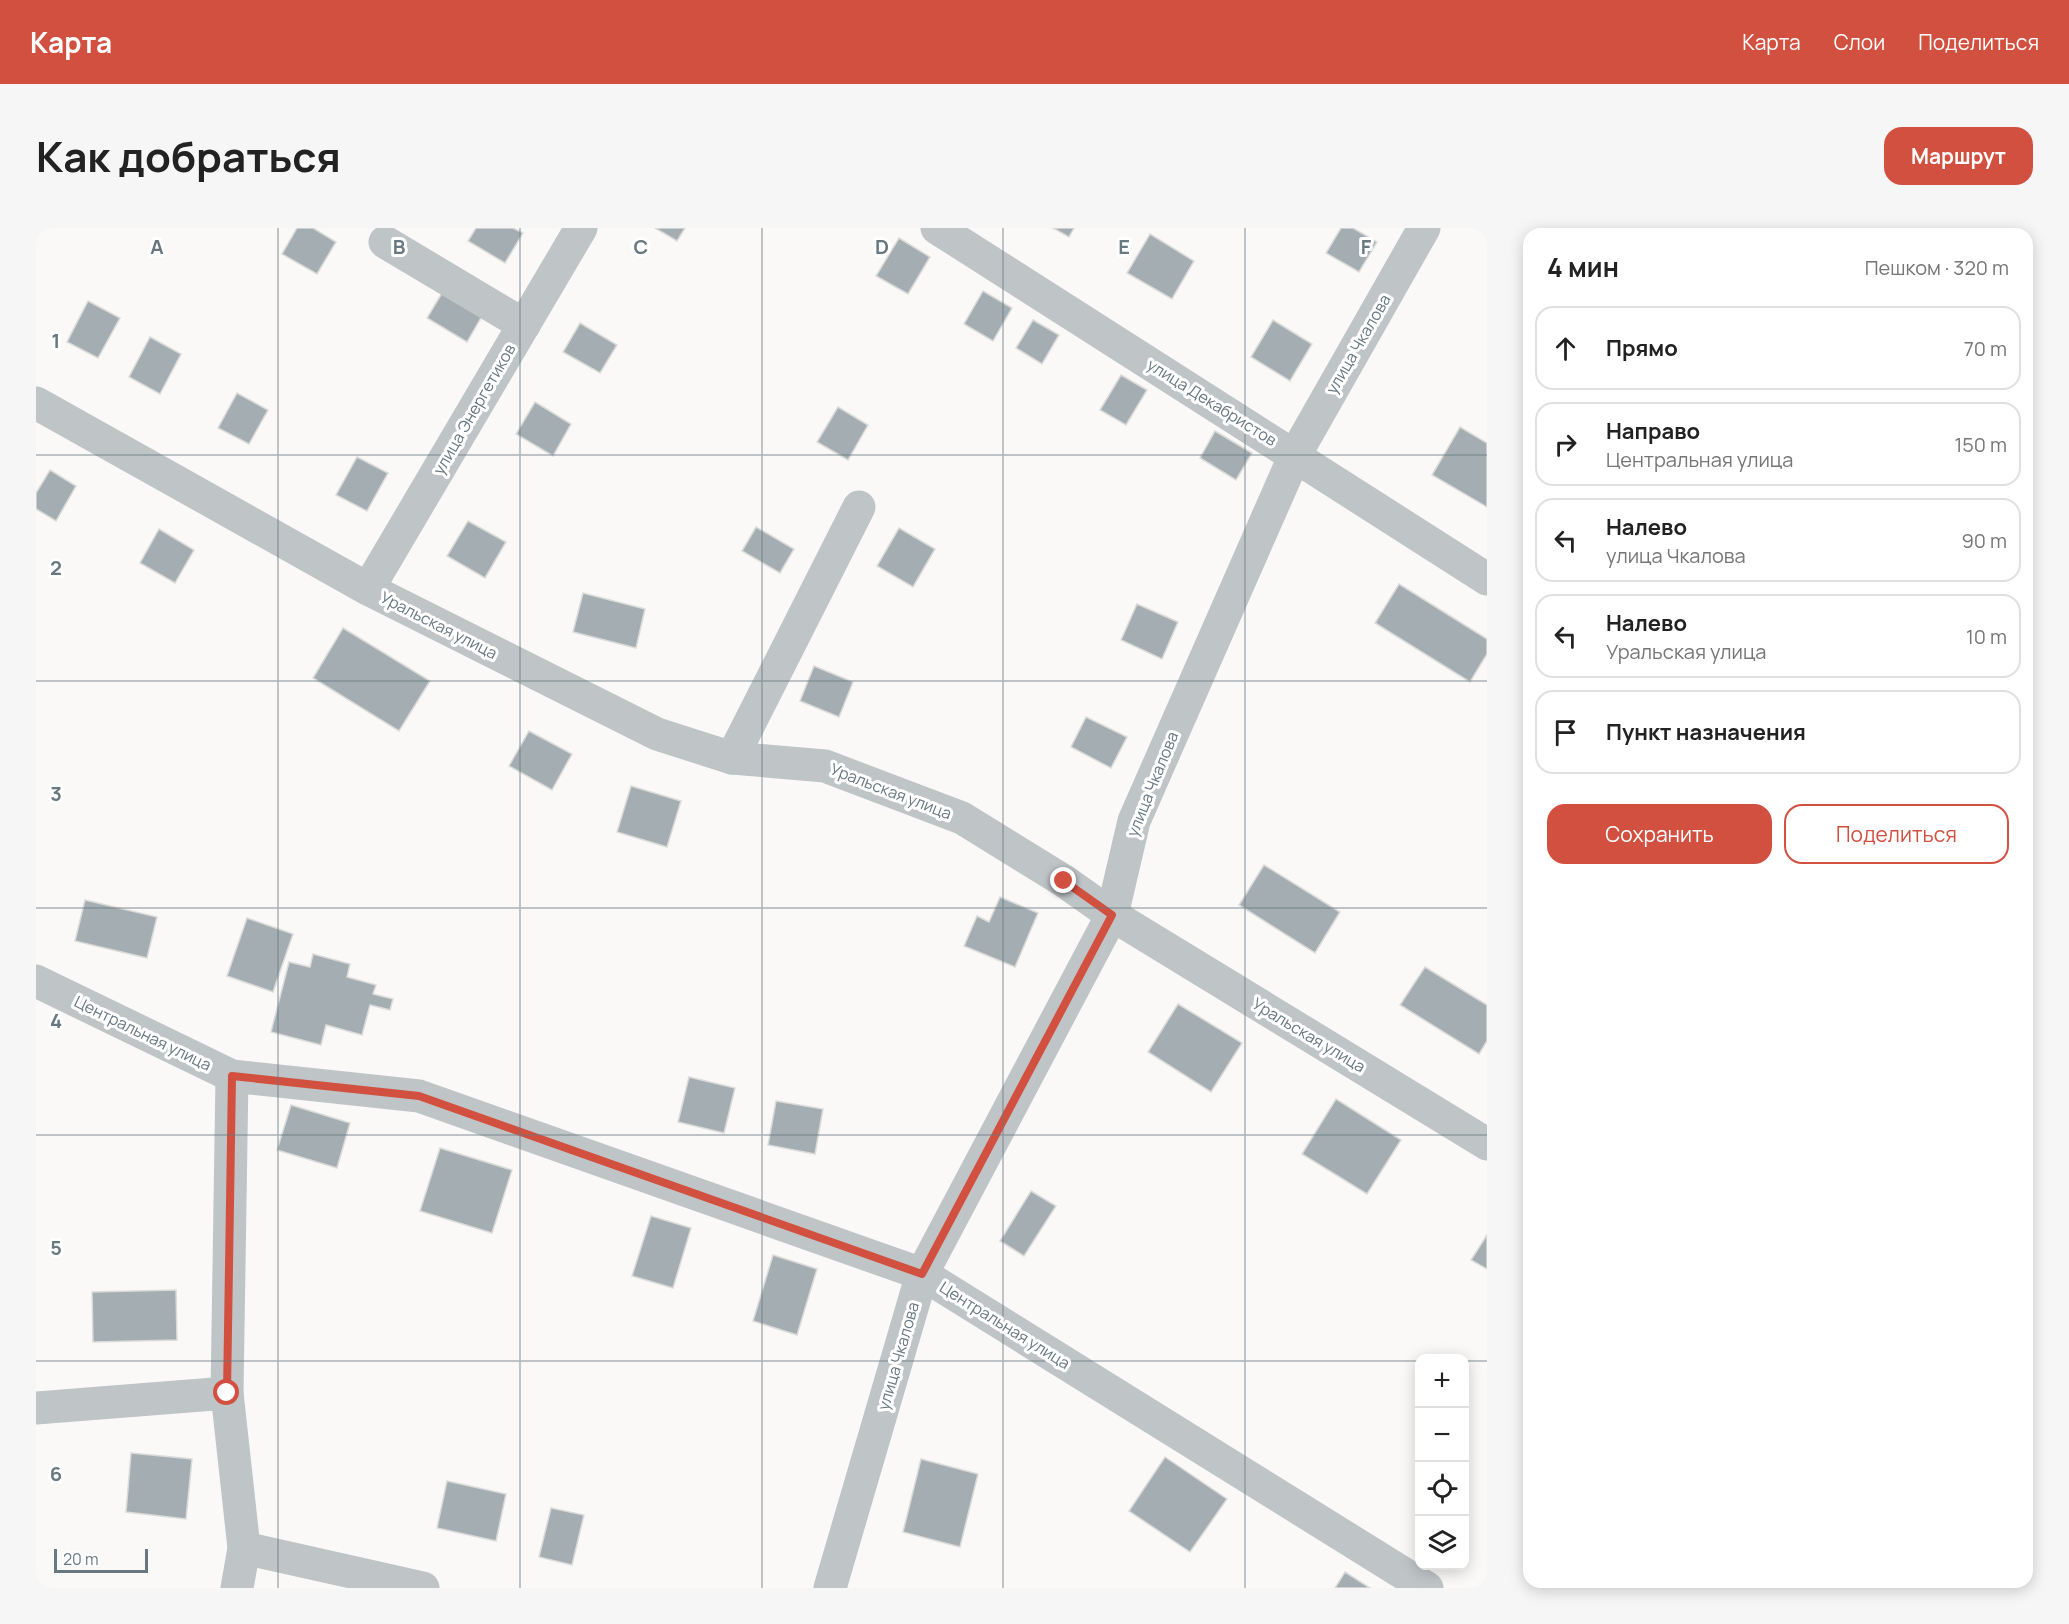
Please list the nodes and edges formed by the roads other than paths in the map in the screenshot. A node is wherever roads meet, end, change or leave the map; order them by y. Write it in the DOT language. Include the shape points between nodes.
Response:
graph roads {
  1 [pos="581,228"];
  2 [pos="937,228"];
  3 [pos="1424,228"];
  4 [pos="385,242"];
  5 [pos="524,325"];
  6 [pos="36,404"];
  7 [pos="1295,455"];
  8 [pos="859,507"];
  9 [pos="1487,579"];
  10 [pos="368,589"];
  11 [pos="732,758"];
  12 [pos="1112,915"];
  13 [pos="36,981"];
  14 [pos="232,1076"];
  15 [pos="1487,1144"];
  16 [pos="922,1274"];
  17 [pos="227,1393"];
  18 [pos="36,1407"];
  19 [pos="244,1548"];
  20 [pos="237,1588"];
  21 [pos="423,1588"];
  22 [pos="830,1588"];
  23 [pos="1427,1588"];
  1 -- 5 [label="street, улица Энергетиков"];
  2 -- 7 [label="street, улица Декабристов"];
  3 -- 7 [label="street, улица Чкалова"];
  4 -- 5 [label="street"];
  5 -- 10 [label="street, улица Энергетиков"];
  6 -- 10 [label="street, Уральская улица"];
  7 -- 9 [label="street, улица Декабристов"];
  7 -- 12 [label="street, улица Чкалова" via="1134,821"];
  8 -- 11 [label="street"];
  10 -- 11 [label="street, Уральская улица" via="657,734"];
  11 -- 12 [label="street, Уральская улица" via="825,766 962,818"];
  12 -- 15 [label="street, Уральская улица"];
  12 -- 16 [label="street, улица Чкалова"];
  13 -- 14 [label="street, Центральная улица"];
  14 -- 16 [label="street, Центральная улица" via="419,1096"];
  14 -- 17 [label="street"];
  16 -- 22 [label="street, улица Чкалова"];
  16 -- 23 [label="street, Центральная улица"];
  17 -- 18 [label="street"];
  17 -- 19 [label="street"];
  19 -- 20 [label="street"];
  19 -- 21 [label="street"];
}
